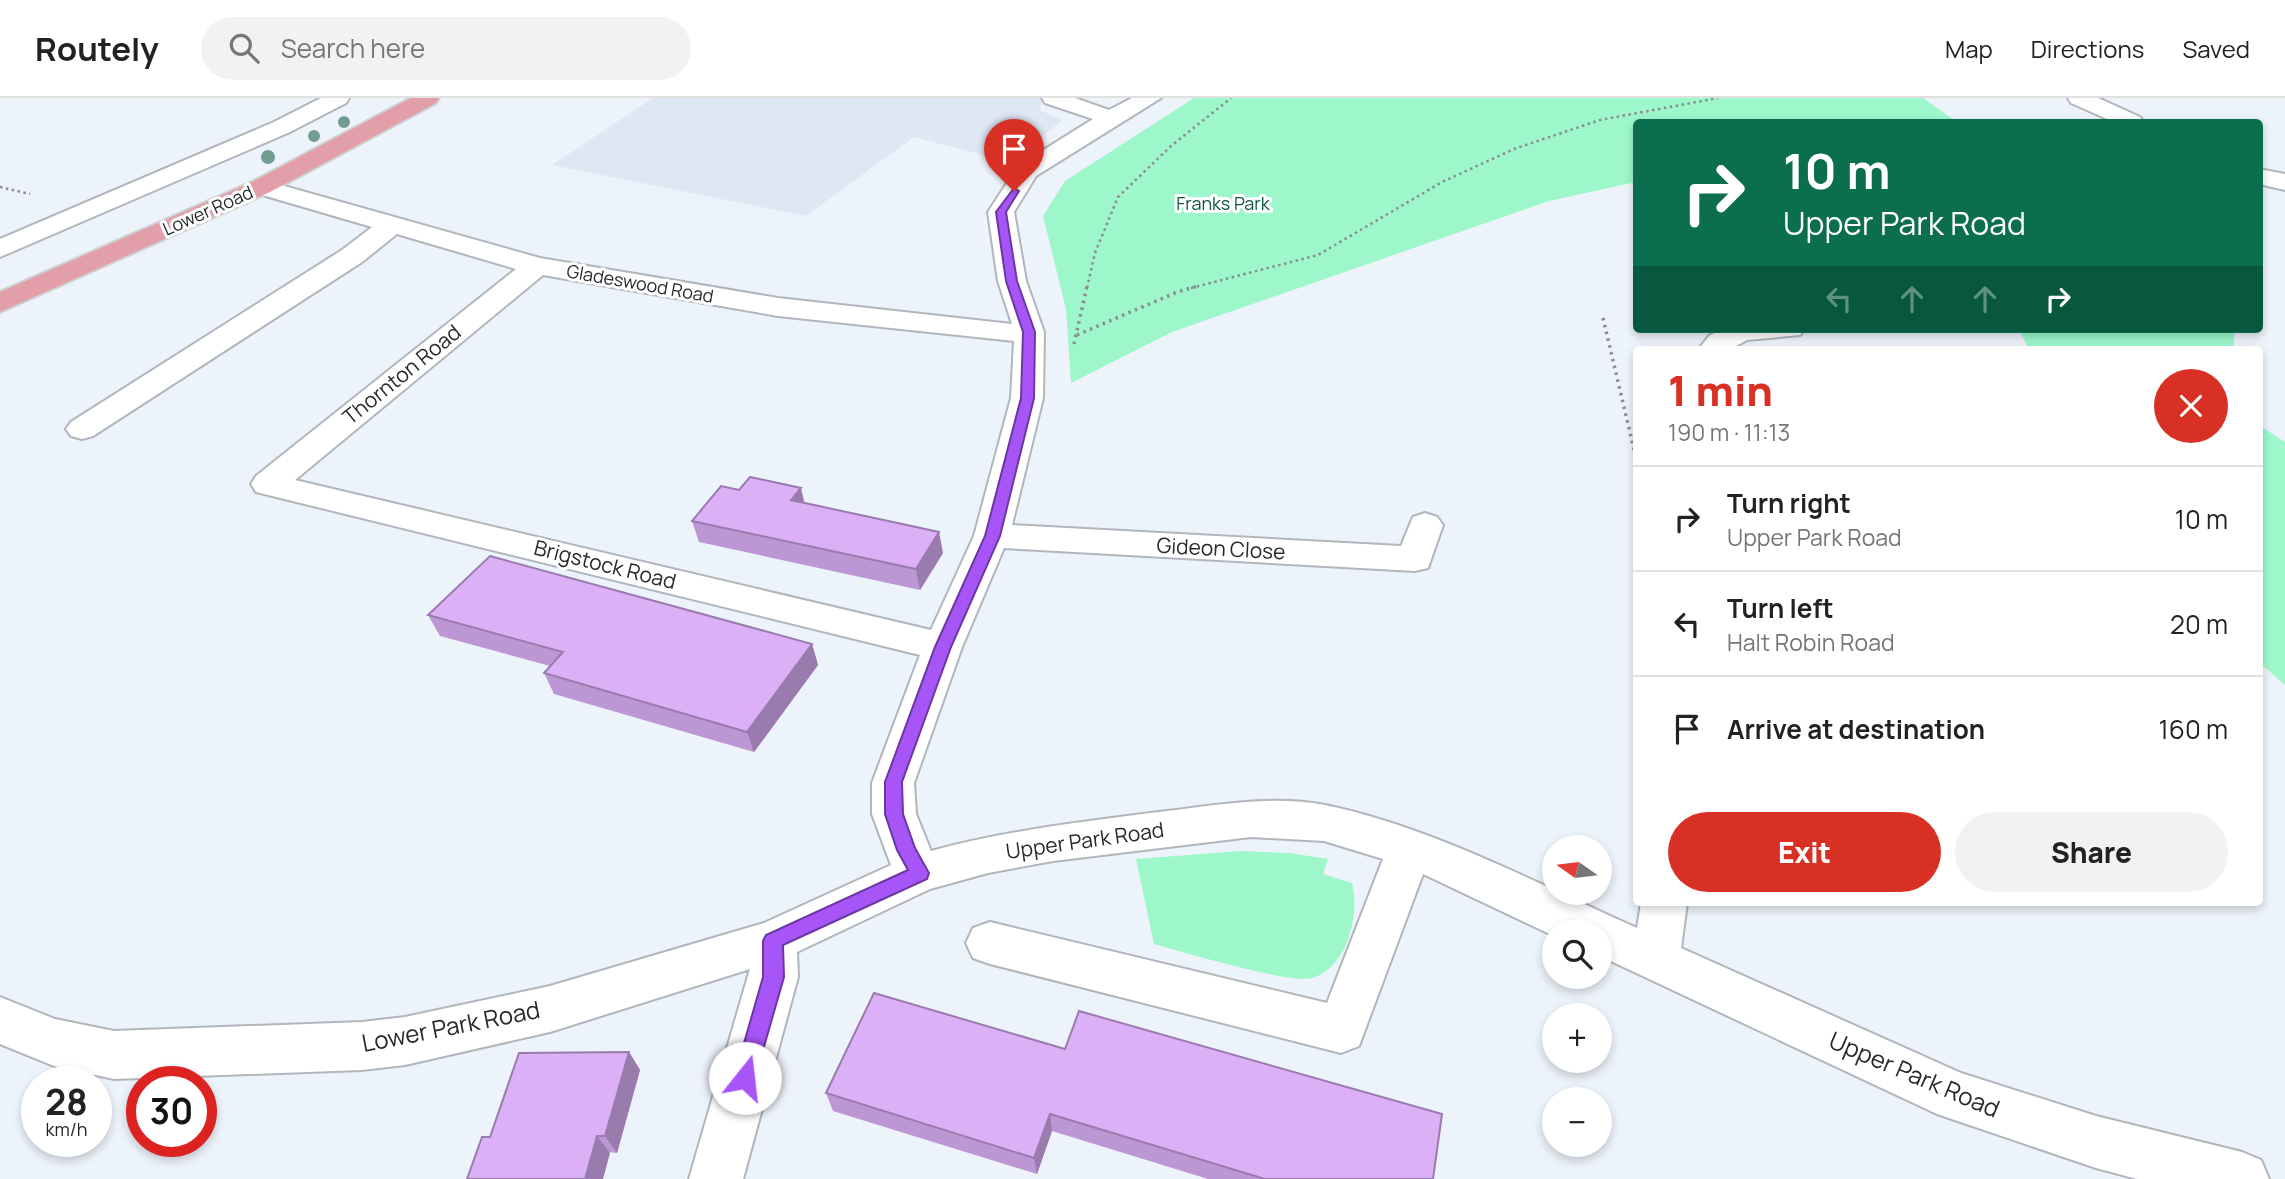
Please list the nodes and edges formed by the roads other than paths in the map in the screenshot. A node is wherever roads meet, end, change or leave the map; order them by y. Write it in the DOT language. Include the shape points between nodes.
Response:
graph roads {
  1 [pos="338,98"];
  2 [pos="1053,98"];
  3 [pos="1150,98"];
  4 [pos="2078,98"];
  5 [pos="420,101"];
  6 [pos="1111,118"];
  7 [pos="2126,119"];
  8 [pos="2263,177"];
  9 [pos="2285,182"];
  10 [pos="261,187"];
  11 [pos="393,225"];
  12 [pos="0,249"];
  13 [pos="537,266"];
  14 [pos="0,303"];
  15 [pos="1029,332"];
  16 [pos="1737,333"];
  17 [pos="1716,346"];
  18 [pos="82,429"];
  19 [pos="268,484"];
  20 [pos="1425,525"];
  21 [pos="992,536"];
  22 [pos="943,647"];
  23 [pos="1410,848"];
  24 [pos="920,873"];
  25 [pos="1664,906"];
  26 [pos="1566,919"];
  27 [pos="1612,940"];
  28 [pos="773,941"];
  29 [pos="990,943"];
  30 [pos="1655,960"];
  31 [pos="0,1020"];
  32 [pos="716,1179"];
  33 [pos="2242,1179"];
  1 -- 12 [label="street" via="282,127"];
  2 -- 6 [label="street"];
  3 -- 6 [label="street"];
  4 -- 7 [label="street"];
  5 -- 10 [label="main road, Lower Road"];
  6 -- 15 [label="street" via="1027,171 1001,212 1012,281"];
  8 -- 9 [label="street"];
  10 -- 11 [label="street, Gladeswood Road"];
  10 -- 14 [label="main road, Lower Road"];
  11 -- 13 [label="street, Gladeswood Road"];
  11 -- 18 [label="street"];
  13 -- 15 [label="street, Gladeswood Road" via="778,307 1001,333"];
  13 -- 19 [label="street, Thornton Road"];
  15 -- 21 [label="street" via="1027,398"];
  16 -- 17 [label="street" via="1724,336"];
  19 -- 22 [label="street, Brigstock Road"];
  20 -- 21 [label="street, Gideon Close" via="1415,559"];
  21 -- 22 [label="street"];
  22 -- 24 [label="street" via="893,782 894,814 906,850"];
  23 -- 24 [label="street, Upper Park Road" via="1324,823 1251,819 1053,843 988,854"];
  23 -- 26 [label="street, Upper Park Road"];
  23 -- 29 [label="street" via="1341,1030"];
  24 -- 28 [label="street, Upper Park Road"];
  25 -- 30 [label="street"];
  27 -- 30 [label="street, Upper Park Road"];
  28 -- 31 [label="street, Lower Park Road" via="550,1009 362,1046 114,1055 54,1042"];
  28 -- 32 [label="street" via="774,977"];
  30 -- 33 [label="street, Upper Park Road" via="1955,1096 2096,1142"];
}
